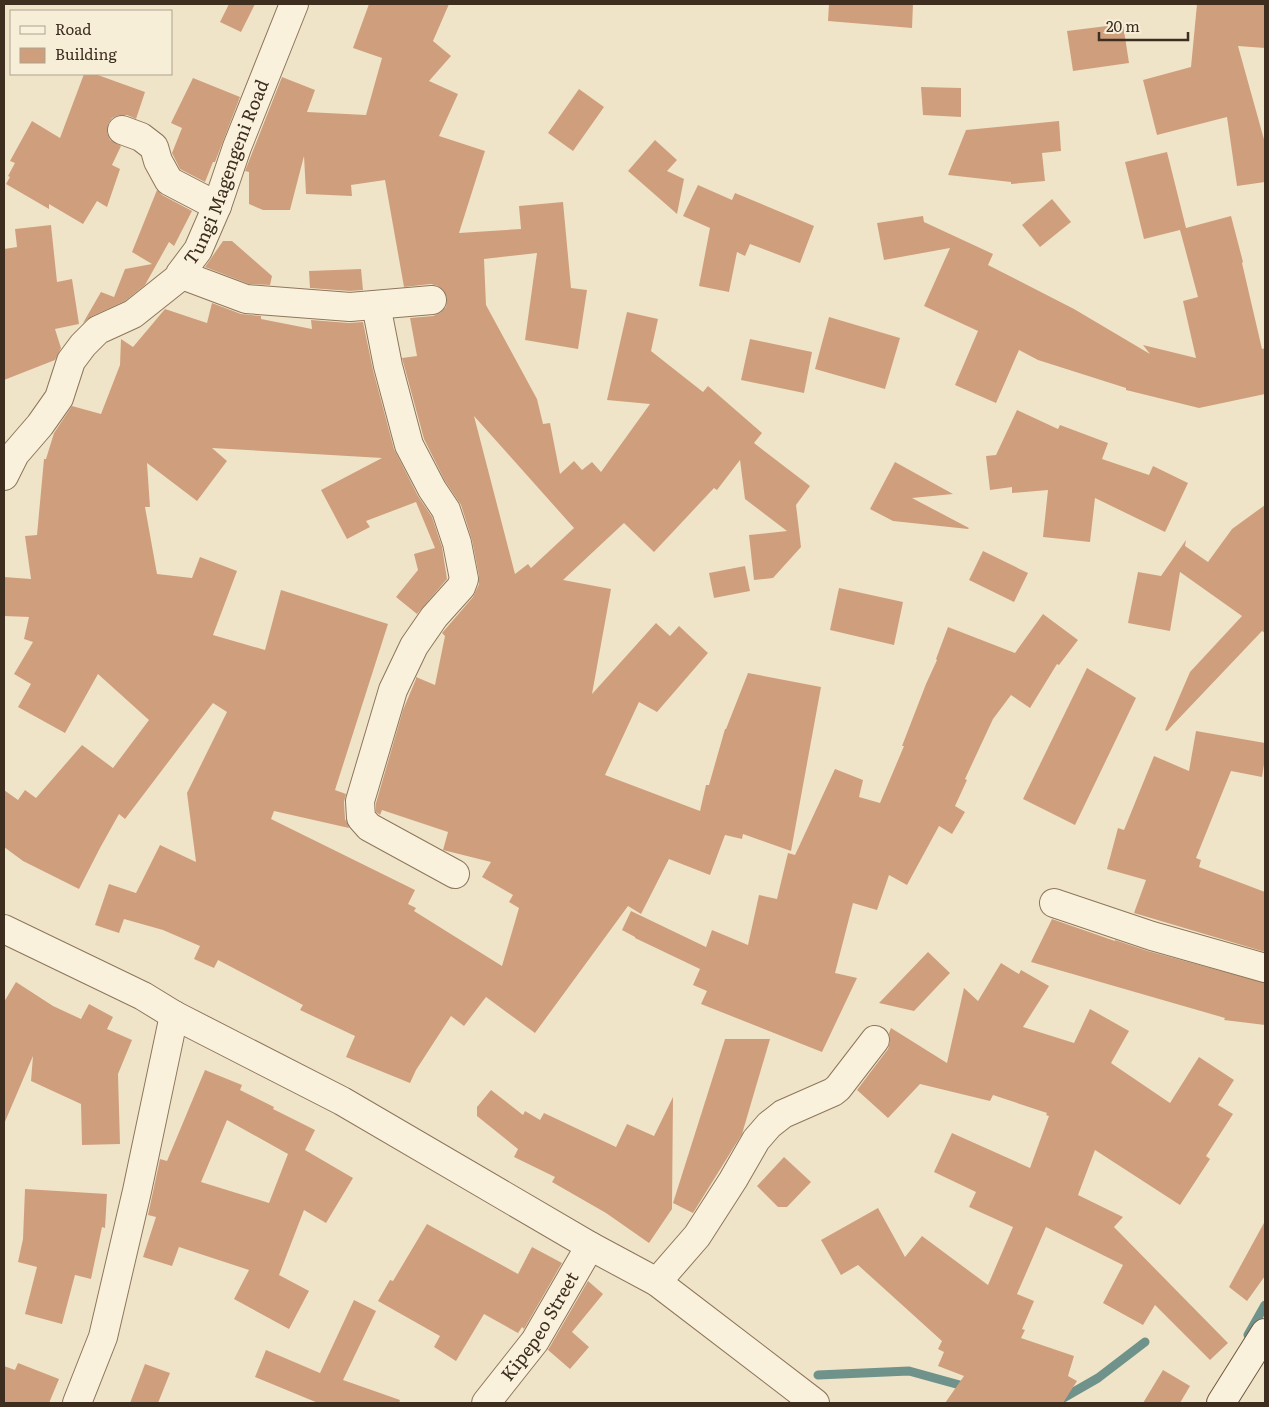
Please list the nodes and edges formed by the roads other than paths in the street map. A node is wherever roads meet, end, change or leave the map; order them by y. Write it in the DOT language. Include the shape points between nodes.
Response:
graph roads {
  1 [pos="294,4"];
  2 [pos="122,130"];
  3 [pos="217,206"];
  4 [pos="182,275"];
  5 [pos="432,300"];
  6 [pos="376,305"];
  7 [pos="4,476"];
  8 [pos="455,874"];
  9 [pos="1054,903"];
  10 [pos="4,929"];
  11 [pos="1265,968"];
  12 [pos="174,1015"];
  13 [pos="875,1040"];
  14 [pos="590,1246"];
  15 [pos="657,1282"];
  16 [pos="1265,1333"];
  17 [pos="77,1403"];
  18 [pos="486,1403"];
  19 [pos="816,1403"];
  20 [pos="1221,1403"];
  1 -- 3 [label="street, Tungi Magengeni Road"];
  2 -- 3 [label="street" via="141,137 154,147 169,181"];
  3 -- 4 [label="street, Tungi Magengeni Road" via="198,250"];
  4 -- 6 [label="street" via="246,299 350,307"];
  4 -- 7 [label="street, Tungi Magengeni Road" via="133,314 98,330 83,345 71,360 59,398 15,454"];
  5 -- 6 [label="street"];
  6 -- 8 [label="street" via="409,444 446,510 464,578 461,588 434,617 414,646 393,690 360,801 362,818 369,827"];
  9 -- 11 [label="street" via="1152,936"];
  10 -- 12 [label="street" via="143,996"];
  12 -- 14 [label="street" via="342,1101"];
  12 -- 17 [label="street" via="103,1337"];
  13 -- 15 [label="street" via="833,1092 782,1114 768,1125 697,1236"];
  14 -- 15 [label="street"];
  14 -- 18 [label="street, Kipepeo Street" via="535,1341"];
  15 -- 19 [label="street"];
  16 -- 20 [label="street"];
}
